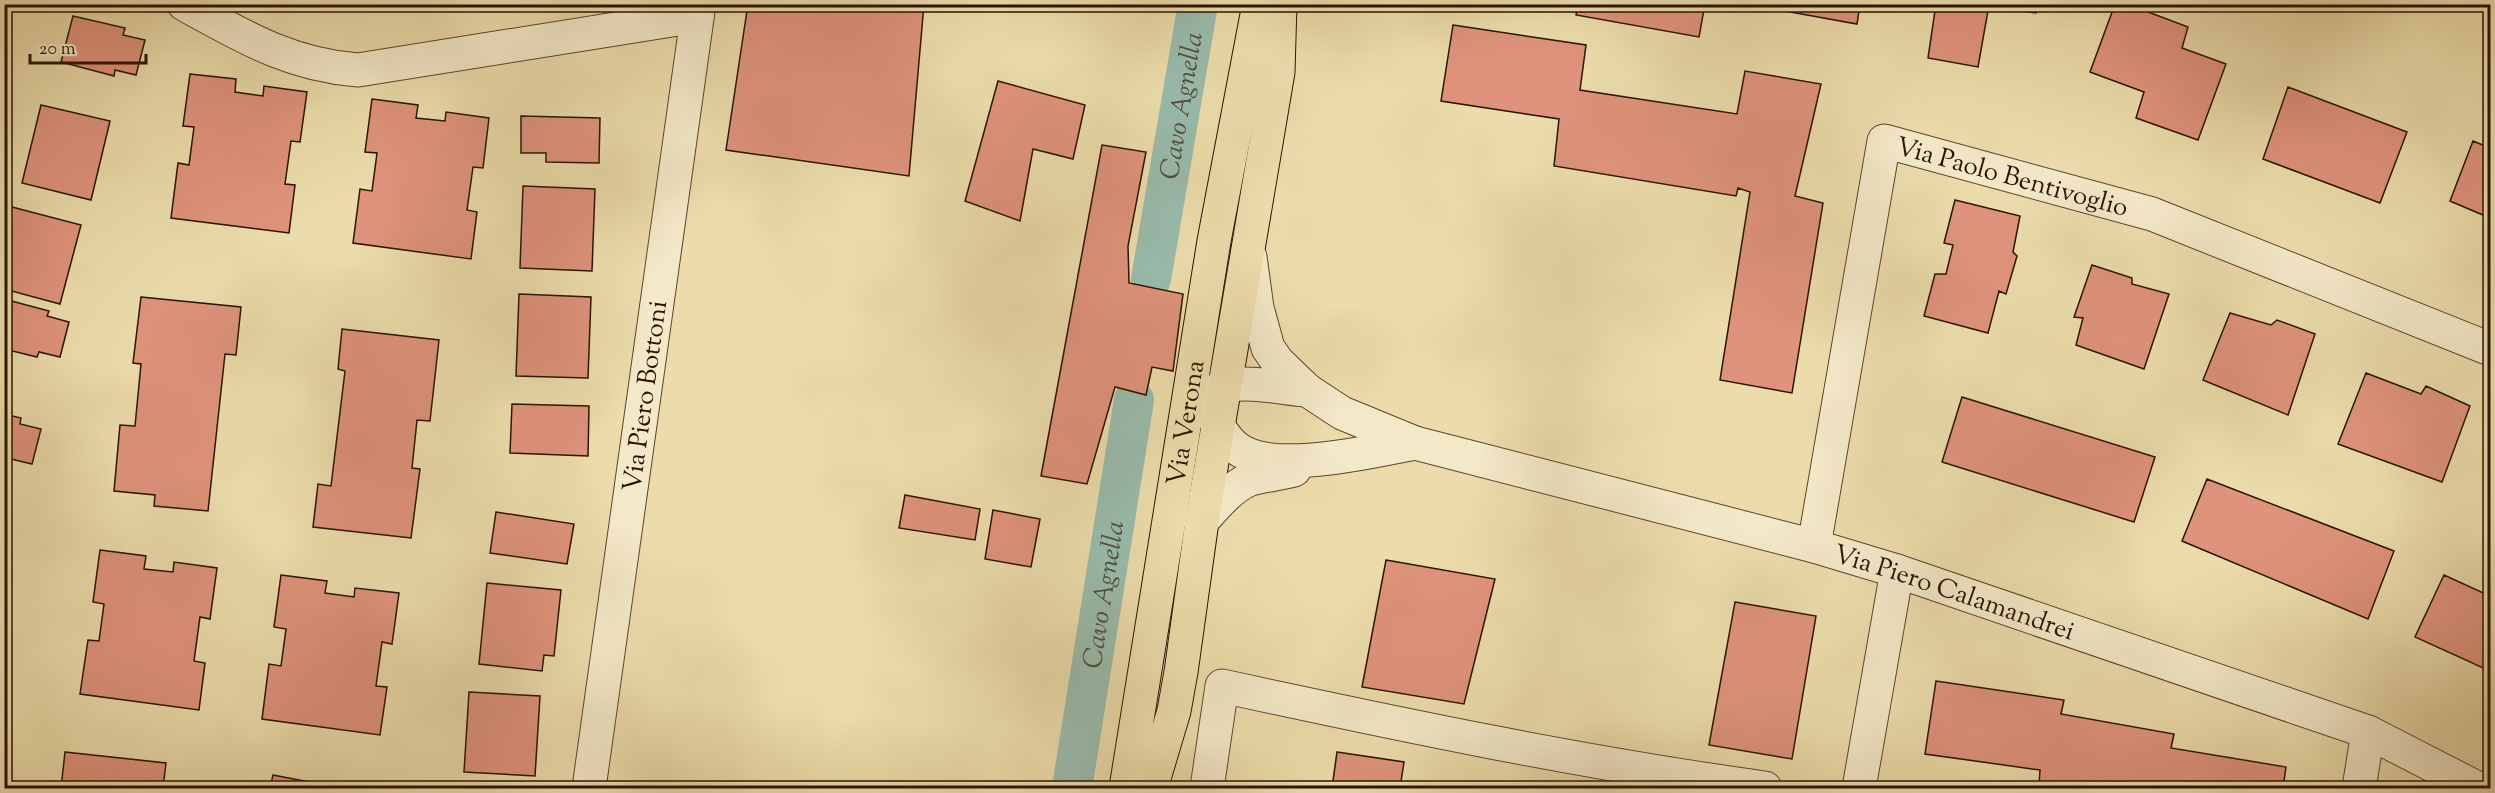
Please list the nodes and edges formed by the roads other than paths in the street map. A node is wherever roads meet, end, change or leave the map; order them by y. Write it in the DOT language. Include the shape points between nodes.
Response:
graph roads {
  1 [pos="183,4"];
  2 [pos="1259,4"];
  3 [pos="1280,4"];
  4 [pos="698,10"];
  5 [pos="1232,141"];
  6 [pos="1248,242"];
  7 [pos="2490,349"];
  8 [pos="1307,390"];
  9 [pos="1217,403"];
  10 [pos="1415,443"];
  11 [pos="1338,459"];
  12 [pos="1202,521"];
  13 [pos="1814,546"];
  14 [pos="1897,572"];
  15 [pos="1139,704"];
  16 [pos="2368,732"];
  17 [pos="589,789"];
  18 [pos="1126,789"];
  19 [pos="1151,789"];
  20 [pos="1207,789"];
  21 [pos="1765,789"];
  22 [pos="1859,789"];
  23 [pos="2359,789"];
  24 [pos="2477,789"];
  1 -- 4 [label="street" via="260,46 329,68 358,70"];
  2 -- 5 [label="main road, Via Verona"];
  3 -- 6 [label="main road, Via Verona" via="1278,72"];
  4 -- 17 [label="street, Via Piero Bottoni"];
  5 -- 9 [label="street, Via Verona" via="1237,174 1235,219 1209,368"];
  5 -- 15 [label="main road, Via Verona"];
  6 -- 8 [label="street, Via Piero Calamandrei" via="1257,308 1268,348"];
  6 -- 9 [label="main road, Via Verona"];
  7 -- 13 [label="street, Via Paolo Bentivoglio" via="2152,214 1884,141"];
  8 -- 9 [label="street" via="1258,384"];
  8 -- 10 [label="street, Via Piero Calamandrei" via="1342,413"];
  9 -- 11 [label="street, Via Piero Calamandrei" via="1235,447 1270,460"];
  9 -- 12 [label="main road, Via Verona"];
  9 -- 15 [label="street, Via Verona" via="1203,407 1170,603 1155,664"];
  10 -- 11 [label="street, Via Piero Calamandrei"];
  10 -- 13 [label="street, Via Piero Calamandrei"];
  11 -- 12 [label="street, Via Piero Calamandrei" via="1250,479 1226,495"];
  12 -- 19 [label="main road, Via Verona" via="1174,711"];
  13 -- 14 [label="street, Via Piero Calamandrei"];
  14 -- 16 [label="street, Via Piero Calamandrei"];
  14 -- 22 [label="street"];
  15 -- 18 [label="main road, Via Verona"];
  16 -- 23 [label="street"];
  16 -- 24 [label="street, Via Piero Calamandrei"];
  20 -- 21 [label="street" via="1222,686 1456,736"];
}
